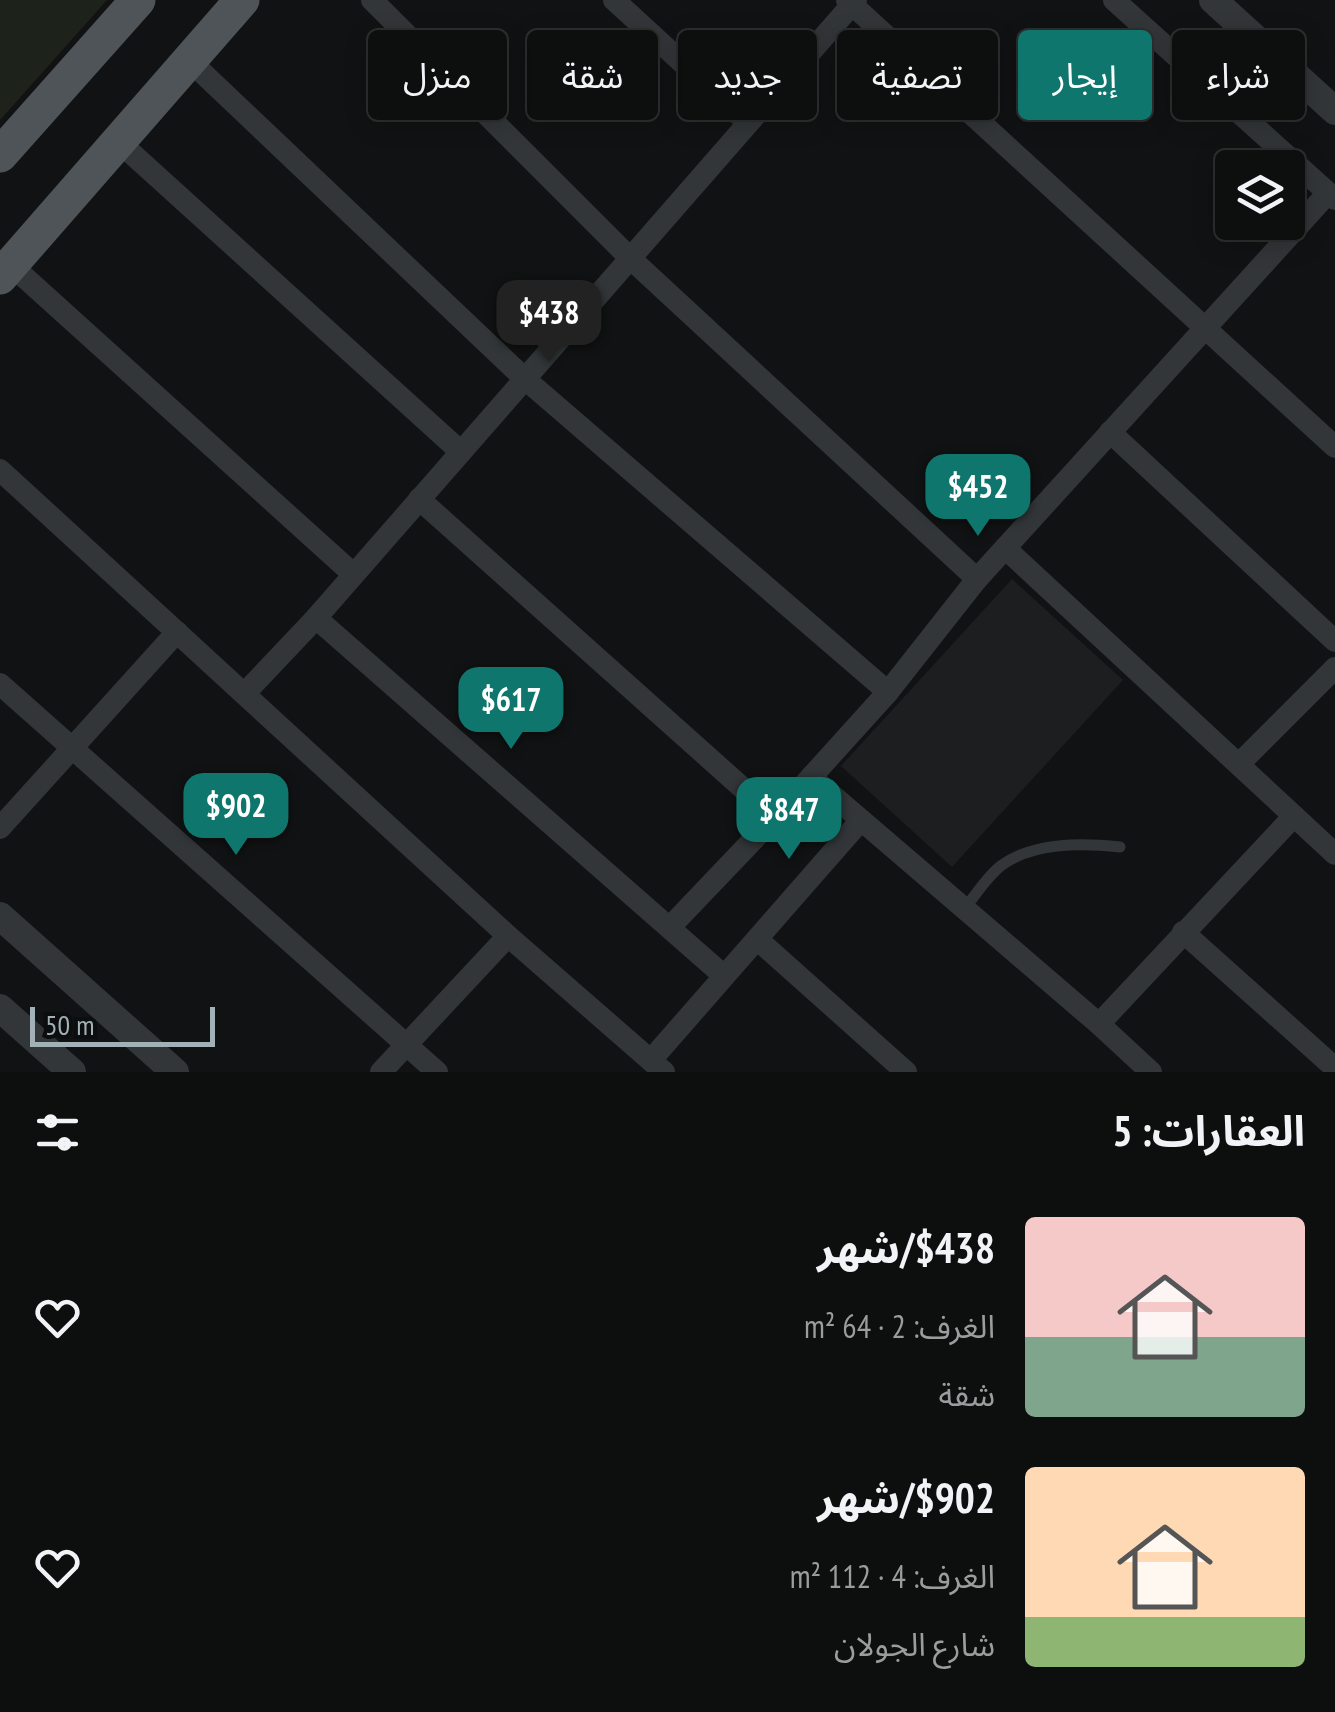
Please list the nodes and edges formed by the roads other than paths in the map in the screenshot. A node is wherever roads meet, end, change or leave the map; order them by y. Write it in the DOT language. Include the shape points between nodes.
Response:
graph roads {
  1 [pos="138,0"];
  2 [pos="242,0"];
  3 [pos="372,0"];
  4 [pos="614,0"];
  5 [pos="1114,0"];
  6 [pos="1213,0"];
  7 [pos="852,2"];
  8 [pos="190,61"];
  9 [pos="1335,110"];
  10 [pos="748,124"];
  11 [pos="118,142"];
  12 [pos="0,155"];
  13 [pos="1332,196"];
  14 [pos="631,259"];
  15 [pos="5,271"];
  16 [pos="1204,328"];
  17 [pos="524,379"];
  18 [pos="1110,432"];
  19 [pos="1335,447"];
  20 [pos="461,452"];
  21 [pos="0,470"];
  22 [pos="419,500"];
  23 [pos="1005,548"];
  24 [pos="352,573"];
  25 [pos="977,579"];
  26 [pos="316,618"];
  27 [pos="177,632"];
  28 [pos="1335,641"];
  29 [pos="1335,668"];
  30 [pos="0,684"];
  31 [pos="246,692"];
  32 [pos="888,692"];
  33 [pos="72,747"];
  34 [pos="1240,764"];
  35 [pos="811,777"];
  36 [pos="1294,816"];
  37 [pos="775,817"];
  38 [pos="862,820"];
  39 [pos="0,828"];
  40 [pos="1120,848"];
  41 [pos="1335,854"];
  42 [pos="964,908"];
  43 [pos="0,916"];
  44 [pos="671,926"];
  45 [pos="1183,932"];
  46 [pos="508,936"];
  47 [pos="756,938"];
  48 [pos="724,975"];
  49 [pos="0,1008"];
  50 [pos="1099,1024"];
  51 [pos="406,1044"];
  52 [pos="657,1066"];
  53 [pos="1335,1068"];
  54 [pos="72,1072"];
  55 [pos="175,1072"];
  56 [pos="381,1072"];
  57 [pos="437,1072"];
  58 [pos="906,1072"];
  59 [pos="1151,1072"];
  1 -- 12 [label="main road"];
  2 -- 8 [label="main road"];
  3 -- 14 [label="street"];
  4 -- 10 [label="street"];
  5 -- 13 [label="street"];
  6 -- 9 [label="street"];
  7 -- 10 [label="street"];
  7 -- 16 [label="street"];
  8 -- 11 [label="main road"];
  8 -- 17 [label="street"];
  10 -- 14 [label="street"];
  11 -- 15 [label="main road"];
  11 -- 20 [label="street"];
  13 -- 16 [label="street"];
  14 -- 17 [label="street"];
  14 -- 25 [label="street"];
  15 -- 24 [label="street"];
  16 -- 18 [label="street"];
  16 -- 19 [label="street"];
  17 -- 20 [label="street"];
  17 -- 32 [label="street"];
  18 -- 23 [label="street"];
  18 -- 28 [label="street"];
  20 -- 22 [label="street"];
  21 -- 27 [label="street"];
  22 -- 24 [label="street"];
  22 -- 37 [label="street"];
  23 -- 25 [label="street"];
  23 -- 34 [label="street"];
  24 -- 26 [label="street"];
  25 -- 32 [label="street"];
  26 -- 31 [label="street"];
  26 -- 44 [label="street"];
  27 -- 31 [label="street"];
  27 -- 33 [label="street"];
  29 -- 34 [label="street"];
  30 -- 33 [label="street"];
  31 -- 46 [label="street"];
  32 -- 35 [label="street"];
  33 -- 39 [label="street"];
  33 -- 51 [label="street"];
  34 -- 36 [label="street"];
  35 -- 37 [label="street"];
  35 -- 38 [label="street"];
  36 -- 41 [label="street"];
  36 -- 45 [label="street"];
  37 -- 44 [label="street"];
  38 -- 42 [label="street"];
  38 -- 47 [label="street"];
  40 -- 42 [label="lane" via="1088,844 1022,854 999,867"];
  42 -- 50 [label="street"];
  43 -- 55 [label="street"];
  44 -- 48 [label="street"];
  45 -- 50 [label="street"];
  45 -- 53 [label="street"];
  46 -- 51 [label="street"];
  46 -- 52 [label="street"];
  47 -- 48 [label="street"];
  47 -- 58 [label="street"];
  48 -- 52 [label="street"];
  49 -- 54 [label="street"];
  50 -- 59 [label="street"];
  51 -- 56 [label="street"];
  51 -- 57 [label="street"];
}
